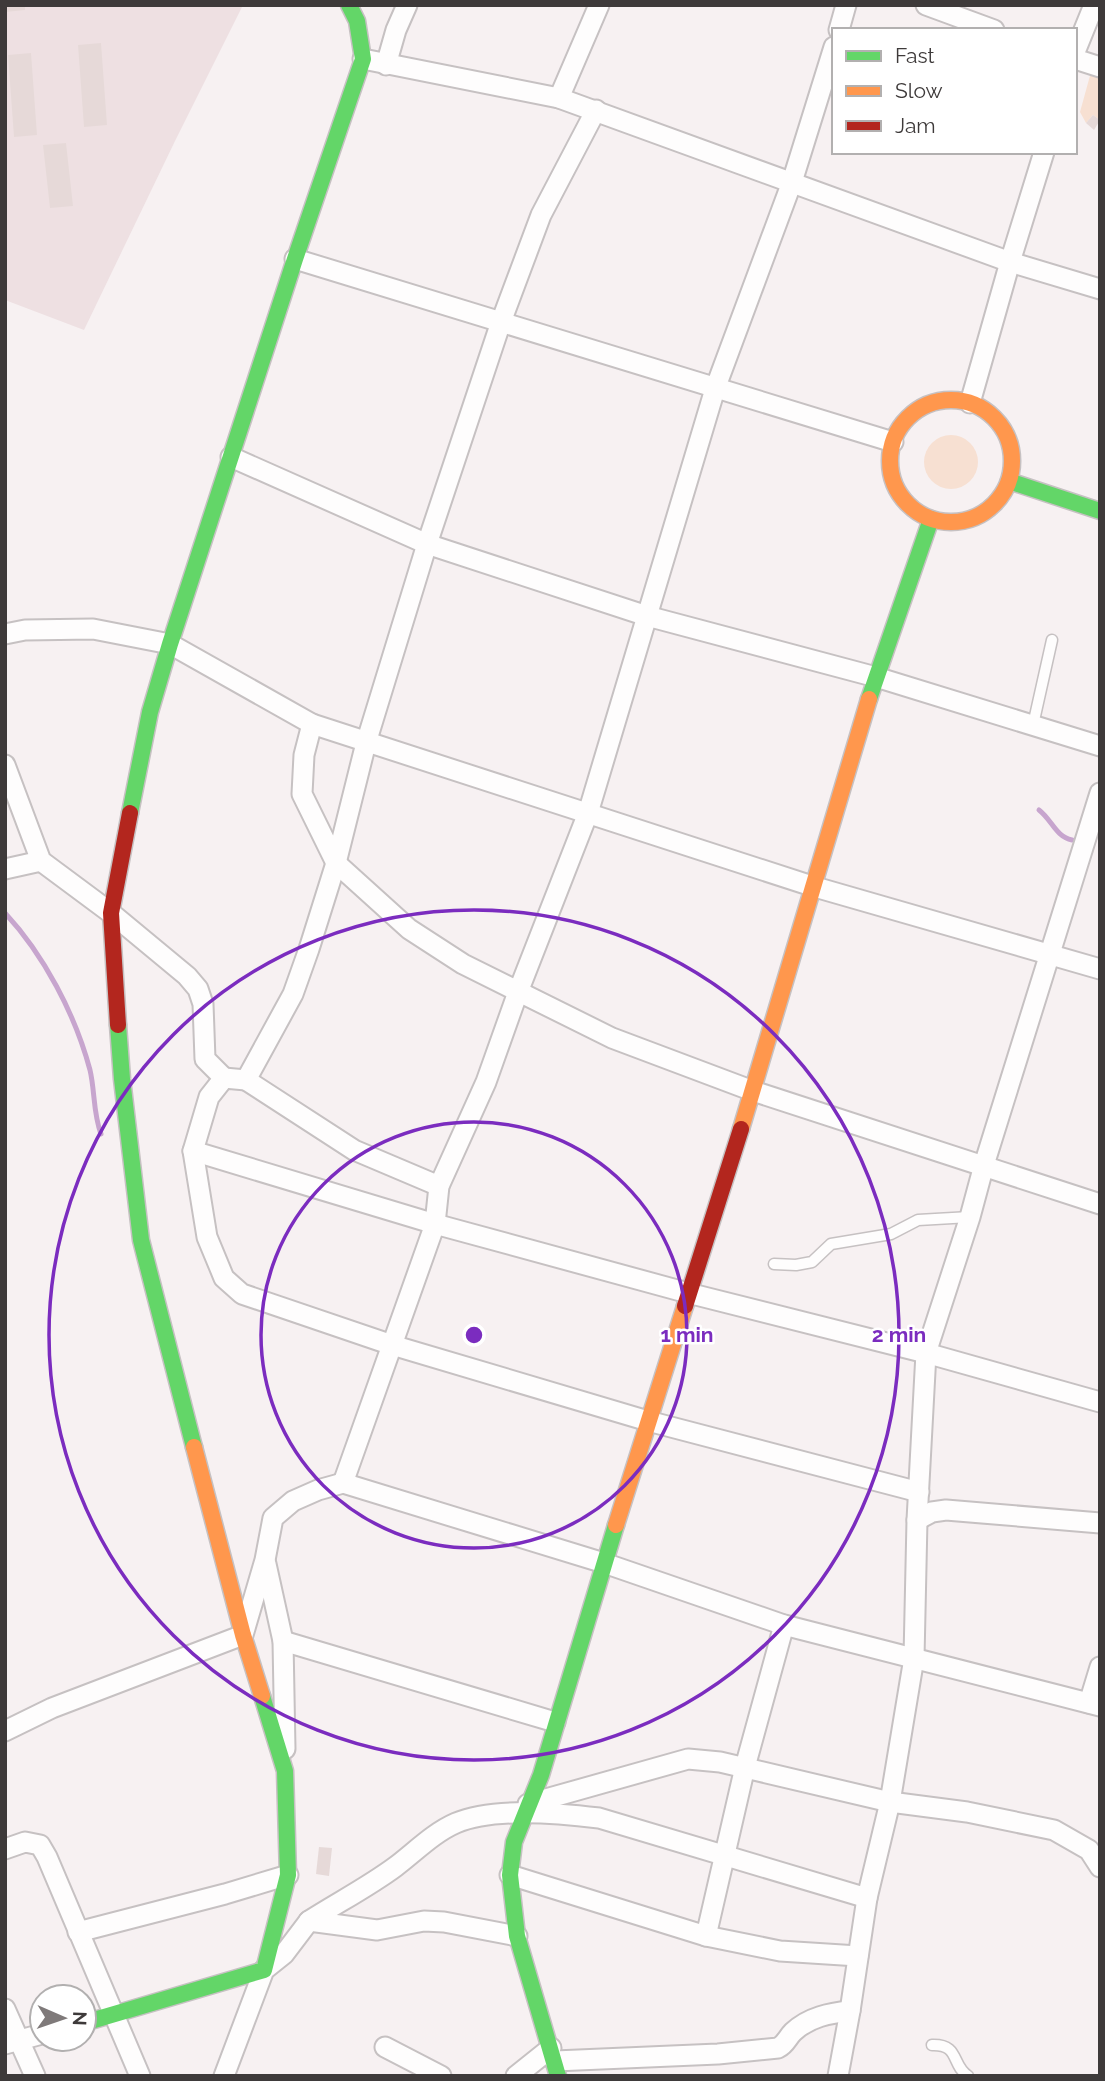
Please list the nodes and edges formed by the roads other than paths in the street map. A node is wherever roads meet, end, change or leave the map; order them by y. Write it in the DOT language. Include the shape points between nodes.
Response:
graph roads {
  1 [pos="349,5"];
  2 [pos="407,5"];
  3 [pos="599,5"];
  4 [pos="846,5"];
  5 [pos="926,5"];
  6 [pos="1094,5"];
  7 [pos="840,28"];
  8 [pos="988,28"];
  9 [pos="1077,47"];
  10 [pos="832,53"];
  11 [pos="363,59"];
  12 [pos="1077,60"];
  13 [pos="386,65"];
  14 [pos="1100,67"];
  15 [pos="559,98"];
  16 [pos="596,110"];
  17 [pos="1043,154"];
  18 [pos="792,182"];
  19 [pos="295,258"];
  20 [pos="1010,262"];
  21 [pos="1100,289"];
  22 [pos="501,322"];
  23 [pos="715,389"];
  24 [pos="970,403"];
  25 [pos="892,442"];
  26 [pos="231,457"];
  27 [pos="1009,481"];
  28 [pos="1100,511"];
  29 [pos="931,519"];
  30 [pos="427,544"];
  31 [pos="647,616"];
  32 [pos="5,634"];
  33 [pos="1052,640"];
  34 [pos="170,644"];
  35 [pos="876,677"];
  36 [pos="312,724"];
  37 [pos="1033,725"];
  38 [pos="366,743"];
  39 [pos="1100,746"];
  40 [pos="5,765"];
  41 [pos="1100,793"];
  42 [pos="588,813"];
  43 [pos="41,861"];
  44 [pos="336,863"];
  45 [pos="5,869"];
  46 [pos="815,887"];
  47 [pos="111,913"];
  48 [pos="1049,954"];
  49 [pos="1100,969"];
  50 [pos="518,992"];
  51 [pos="225,1078"];
  52 [pos="246,1080"];
  53 [pos="753,1091"];
  54 [pos="193,1151"];
  55 [pos="984,1165"];
  56 [pos="439,1186"];
  57 [pos="1100,1204"];
  58 [pos="970,1217"];
  59 [pos="435,1224"];
  60 [pos="774,1265"];
  61 [pos="688,1293"];
  62 [pos="392,1345"];
  63 [pos="926,1353"];
  64 [pos="1100,1402"];
  65 [pos="648,1421"];
  66 [pos="343,1483"];
  67 [pos="919,1494"];
  68 [pos="946,1510"];
  69 [pos="917,1520"];
  70 [pos="1100,1523"];
  71 [pos="265,1560"];
  72 [pos="604,1563"];
  73 [pos="784,1625"];
  74 [pos="243,1635"];
  75 [pos="283,1640"];
  76 [pos="914,1658"];
  77 [pos="1100,1667"];
  78 [pos="1095,1705"];
  79 [pos="555,1722"];
  80 [pos="5,1731"];
  81 [pos="745,1767"];
  82 [pos="285,1771"];
  83 [pos="890,1802"];
  84 [pos="526,1809"];
  85 [pos="5,1849"];
  86 [pos="1096,1852"];
  87 [pos="724,1856"];
  88 [pos="288,1875"];
  89 [pos="510,1875"];
  90 [pos="867,1898"];
  91 [pos="309,1921"];
  92 [pos="78,1932"];
  93 [pos="517,1936"];
  94 [pos="706,1936"];
  95 [pos="858,1956"];
  96 [pos="264,1969"];
  97 [pos="5,2009"];
  98 [pos="850,2011"];
  99 [pos="115,2014"];
  100 [pos="98,2019"];
  101 [pos="12,2043"];
  102 [pos="932,2045"];
  103 [pos="385,2047"];
  104 [pos="555,2062"];
  105 [pos="35,2076"];
  106 [pos="140,2076"];
  107 [pos="224,2076"];
  108 [pos="440,2076"];
  109 [pos="516,2076"];
  110 [pos="838,2076"];
  111 [pos="968,2076"];
  1 -- 11 [label="street" via="357,21"];
  2 -- 13 [label="street"];
  3 -- 15 [label="street"];
  4 -- 7 [label="street"];
  5 -- 8 [label="street"];
  6 -- 9 [label="street"];
  10 -- 18 [label="street"];
  11 -- 13 [label="street"];
  11 -- 19 [label="street"];
  12 -- 14 [label="street"];
  13 -- 15 [label="street"];
  15 -- 16 [label="street"];
  16 -- 18 [label="street"];
  16 -- 22 [label="street" via="541,215"];
  17 -- 20 [label="street"];
  18 -- 20 [label="street"];
  18 -- 23 [label="street"];
  19 -- 22 [label="street"];
  19 -- 26 [label="street"];
  20 -- 21 [label="street"];
  20 -- 24 [label="street"];
  22 -- 23 [label="street"];
  22 -- 30 [label="street"];
  23 -- 25 [label="street"];
  23 -- 31 [label="street"];
  24 -- 25 [label="street" via="932,403 908,418"];
  24 -- 27 [label="street" via="987,411 1010,442"];
  25 -- 29 [label="street" via="893,481 901,498"];
  26 -- 30 [label="street"];
  26 -- 34 [label="street"];
  27 -- 28 [label="street"];
  27 -- 29 [label="street" via="987,512 951,523"];
  29 -- 35 [label="street"];
  30 -- 31 [label="street"];
  30 -- 38 [label="street"];
  31 -- 35 [label="street"];
  31 -- 42 [label="street"];
  32 -- 34 [label="street" via="93,629"];
  33 -- 37 [label="lane"];
  34 -- 36 [label="street"];
  34 -- 47 [label="street" via="150,712"];
  35 -- 37 [label="street"];
  35 -- 46 [label="street"];
  36 -- 38 [label="street"];
  36 -- 44 [label="street" via="304,755 302,794"];
  37 -- 39 [label="street"];
  38 -- 42 [label="street"];
  38 -- 44 [label="street"];
  40 -- 43 [label="street"];
  41 -- 48 [label="street"];
  42 -- 46 [label="street"];
  42 -- 50 [label="street"];
  43 -- 45 [label="street"];
  43 -- 47 [label="street"];
  44 -- 50 [label="street" via="410,929 463,964"];
  44 -- 52 [label="street" via="293,994"];
  46 -- 48 [label="street"];
  46 -- 53 [label="street"];
  47 -- 51 [label="street" via="198,989 205,1059"];
  47 -- 74 [label="street" via="122,1079 141,1240"];
  48 -- 49 [label="street"];
  48 -- 55 [label="street"];
  50 -- 53 [label="street" via="612,1038"];
  50 -- 56 [label="street" via="486,1082"];
  51 -- 52 [label="street"];
  51 -- 54 [label="street" via="209,1097"];
  52 -- 56 [label="street" via="354,1150"];
  53 -- 55 [label="street"];
  53 -- 61 [label="street"];
  54 -- 59 [label="street"];
  54 -- 62 [label="street" via="207,1237 224,1278 242,1294"];
  55 -- 57 [label="street"];
  55 -- 58 [label="street"];
  56 -- 59 [label="street"];
  58 -- 60 [label="lane" via="918,1220 891,1234 831,1244 811,1262"];
  58 -- 63 [label="street"];
  59 -- 61 [label="street"];
  59 -- 62 [label="street"];
  61 -- 63 [label="street"];
  61 -- 65 [label="street"];
  62 -- 65 [label="street"];
  62 -- 66 [label="street"];
  63 -- 64 [label="street"];
  63 -- 67 [label="street"];
  65 -- 67 [label="street"];
  65 -- 72 [label="street"];
  66 -- 71 [label="street" via="293,1501 273,1518"];
  66 -- 72 [label="street"];
  67 -- 68 [label="street"];
  67 -- 69 [label="street"];
  68 -- 69 [label="street"];
  68 -- 70 [label="street"];
  69 -- 76 [label="street"];
  71 -- 74 [label="street"];
  71 -- 75 [label="street"];
  72 -- 73 [label="street"];
  72 -- 79 [label="street"];
  73 -- 76 [label="street"];
  73 -- 81 [label="street"];
  74 -- 80 [label="street" via="52,1708"];
  74 -- 82 [label="street"];
  75 -- 79 [label="street"];
  75 -- 82 [label="street"];
  76 -- 78 [label="street"];
  76 -- 83 [label="street"];
  77 -- 78 [label="street"];
  79 -- 84 [label="street"];
  81 -- 83 [label="street"];
  81 -- 84 [label="street" via="688,1759"];
  81 -- 87 [label="street"];
  82 -- 88 [label="street"];
  83 -- 86 [label="street" via="1055,1830"];
  83 -- 90 [label="street"];
  84 -- 87 [label="street" via="599,1818"];
  84 -- 89 [label="street" via="514,1842"];
  84 -- 91 [label="street" via="455,1824"];
  85 -- 92 [label="street" via="25,1842 40,1845"];
  87 -- 90 [label="street"];
  87 -- 94 [label="street"];
  88 -- 92 [label="street"];
  88 -- 96 [label="street"];
  89 -- 93 [label="street"];
  89 -- 94 [label="street"];
  90 -- 95 [label="street"];
  91 -- 93 [label="street" via="377,1930 444,1922"];
  91 -- 96 [label="street" via="284,1954"];
  92 -- 99 [label="street"];
  93 -- 104 [label="street"];
  94 -- 95 [label="street" via="780,1951"];
  95 -- 98 [label="street"];
  96 -- 99 [label="street"];
  96 -- 107 [label="street"];
  97 -- 101 [label="street"];
  98 -- 104 [label="street" via="809,2021 778,2048"];
  98 -- 110 [label="street"];
  99 -- 100 [label="street"];
  99 -- 106 [label="street"];
  101 -- 105 [label="street"];
  102 -- 111 [label="lane" via="952,2050"];
  103 -- 108 [label="street"];
  104 -- 109 [label="street"];
}
